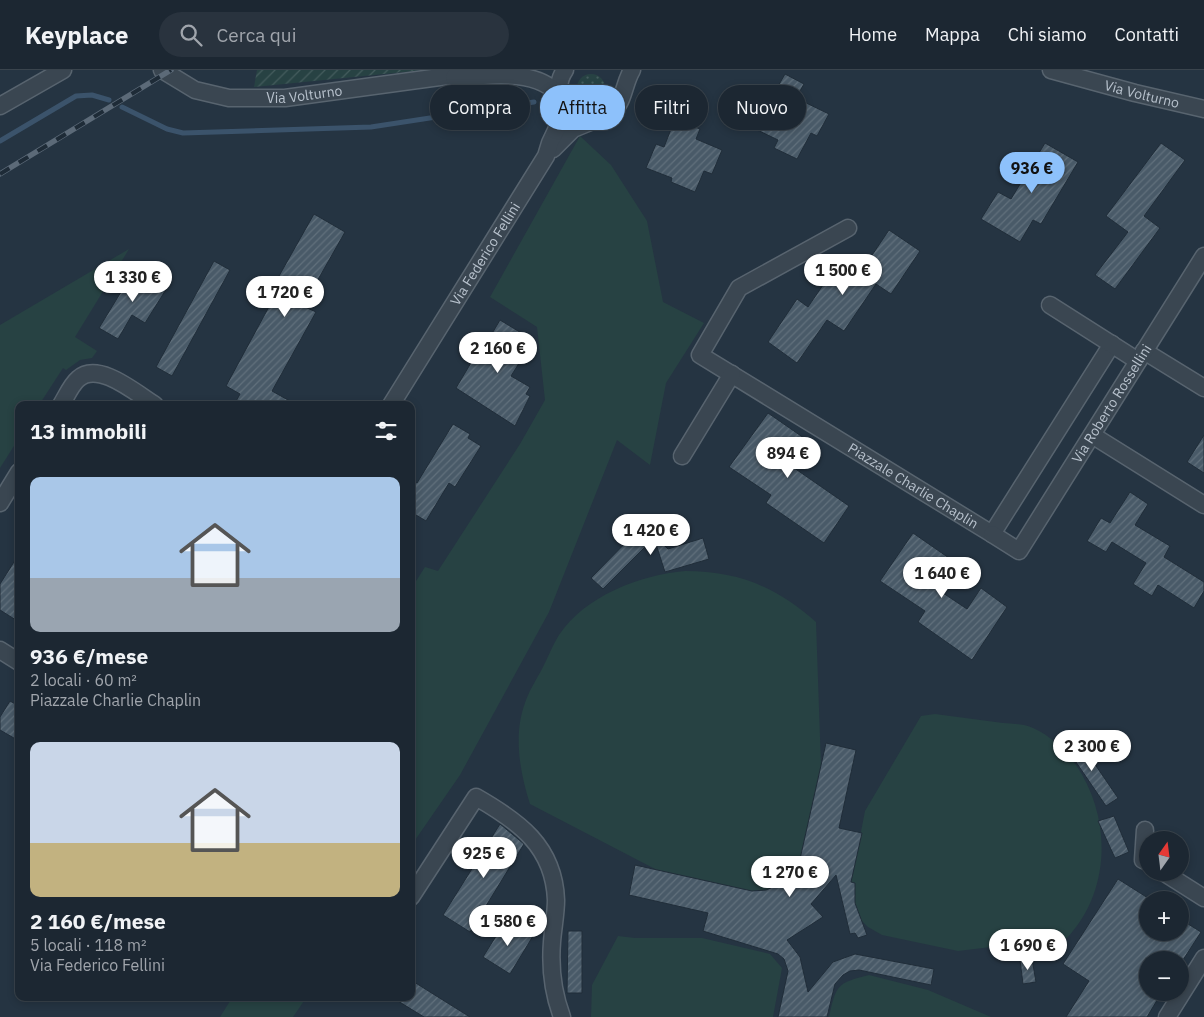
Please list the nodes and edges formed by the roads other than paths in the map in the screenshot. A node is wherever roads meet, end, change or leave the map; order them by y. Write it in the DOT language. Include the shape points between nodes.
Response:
graph roads {
  1 [pos="63,70"];
  2 [pos="466,70"];
  3 [pos="566,70"];
  4 [pos="617,70"];
  5 [pos="632,70"];
  6 [pos="1052,70"];
  7 [pos="165,71"];
  8 [pos="447,76"];
  9 [pos="550,85"];
  10 [pos="559,85"];
  11 [pos="622,85"];
  12 [pos="625,85"];
  13 [pos="0,106"];
  14 [pos="1204,110"];
  15 [pos="556,130"];
  16 [pos="574,130"];
  17 [pos="546,156"];
  18 [pos="848,228"];
  19 [pos="1204,256"];
  20 [pos="1050,305"];
  21 [pos="1112,344"];
  22 [pos="1141,356"];
  23 [pos="732,374"];
  24 [pos="1204,388"];
  25 [pos="63,401"];
  26 [pos="149,401"];
  27 [pos="393,401"];
  28 [pos="1092,435"];
  29 [pos="682,456"];
  30 [pos="15,479"];
  31 [pos="0,503"];
  32 [pos="1203,503"];
  33 [pos="992,534"];
  34 [pos="1019,551"];
  35 [pos="0,650"];
  36 [pos="15,659"];
  37 [pos="1177,881"];
  38 [pos="415,891"];
  39 [pos="1204,898"];
  40 [pos="1204,958"];
  41 [pos="562,1017"];
  42 [pos="1167,1017"];
  1 -- 13 [label="street"];
  2 -- 8 [label="street, Via Volturno"];
  3 -- 10 [label="street"];
  4 -- 11 [label="street"];
  5 -- 12 [label="street"];
  6 -- 14 [label="street, Via Volturno"];
  7 -- 8 [label="street, Via Volturno" via="195,90 229,98 285,98"];
  8 -- 9 [label="street, Via Volturno" via="529,74"];
  15 -- 17 [label="street, Via Federico Fellini"];
  16 -- 17 [label="street, Via Federico Fellini"];
  17 -- 27 [label="street, Via Federico Fellini"];
  18 -- 23 [label="street, Piazzale Charlie Chaplin" via="740,288 700,355"];
  19 -- 22 [label="street, Via Roberto Rossellini"];
  20 -- 21 [label="street"];
  21 -- 22 [label="street"];
  21 -- 33 [label="street, Piazzale Charlie Chaplin"];
  22 -- 24 [label="street"];
  22 -- 28 [label="street, Via Roberto Rossellini"];
  23 -- 29 [label="street"];
  23 -- 33 [label="street, Piazzale Charlie Chaplin"];
  25 -- 26 [label="street" via="81,376 97,372"];
  28 -- 32 [label="street"];
  28 -- 34 [label="street, Via Roberto Rossellini"];
  30 -- 31 [label="street"];
  33 -- 34 [label="street, Piazzale Charlie Chaplin"];
  35 -- 36 [label="street"];
  37 -- 39 [label="street"];
  38 -- 41 [label="street" via="476,797 512,819 530,835 552,870 556,899 552,970"];
  40 -- 42 [label="street"];
}
